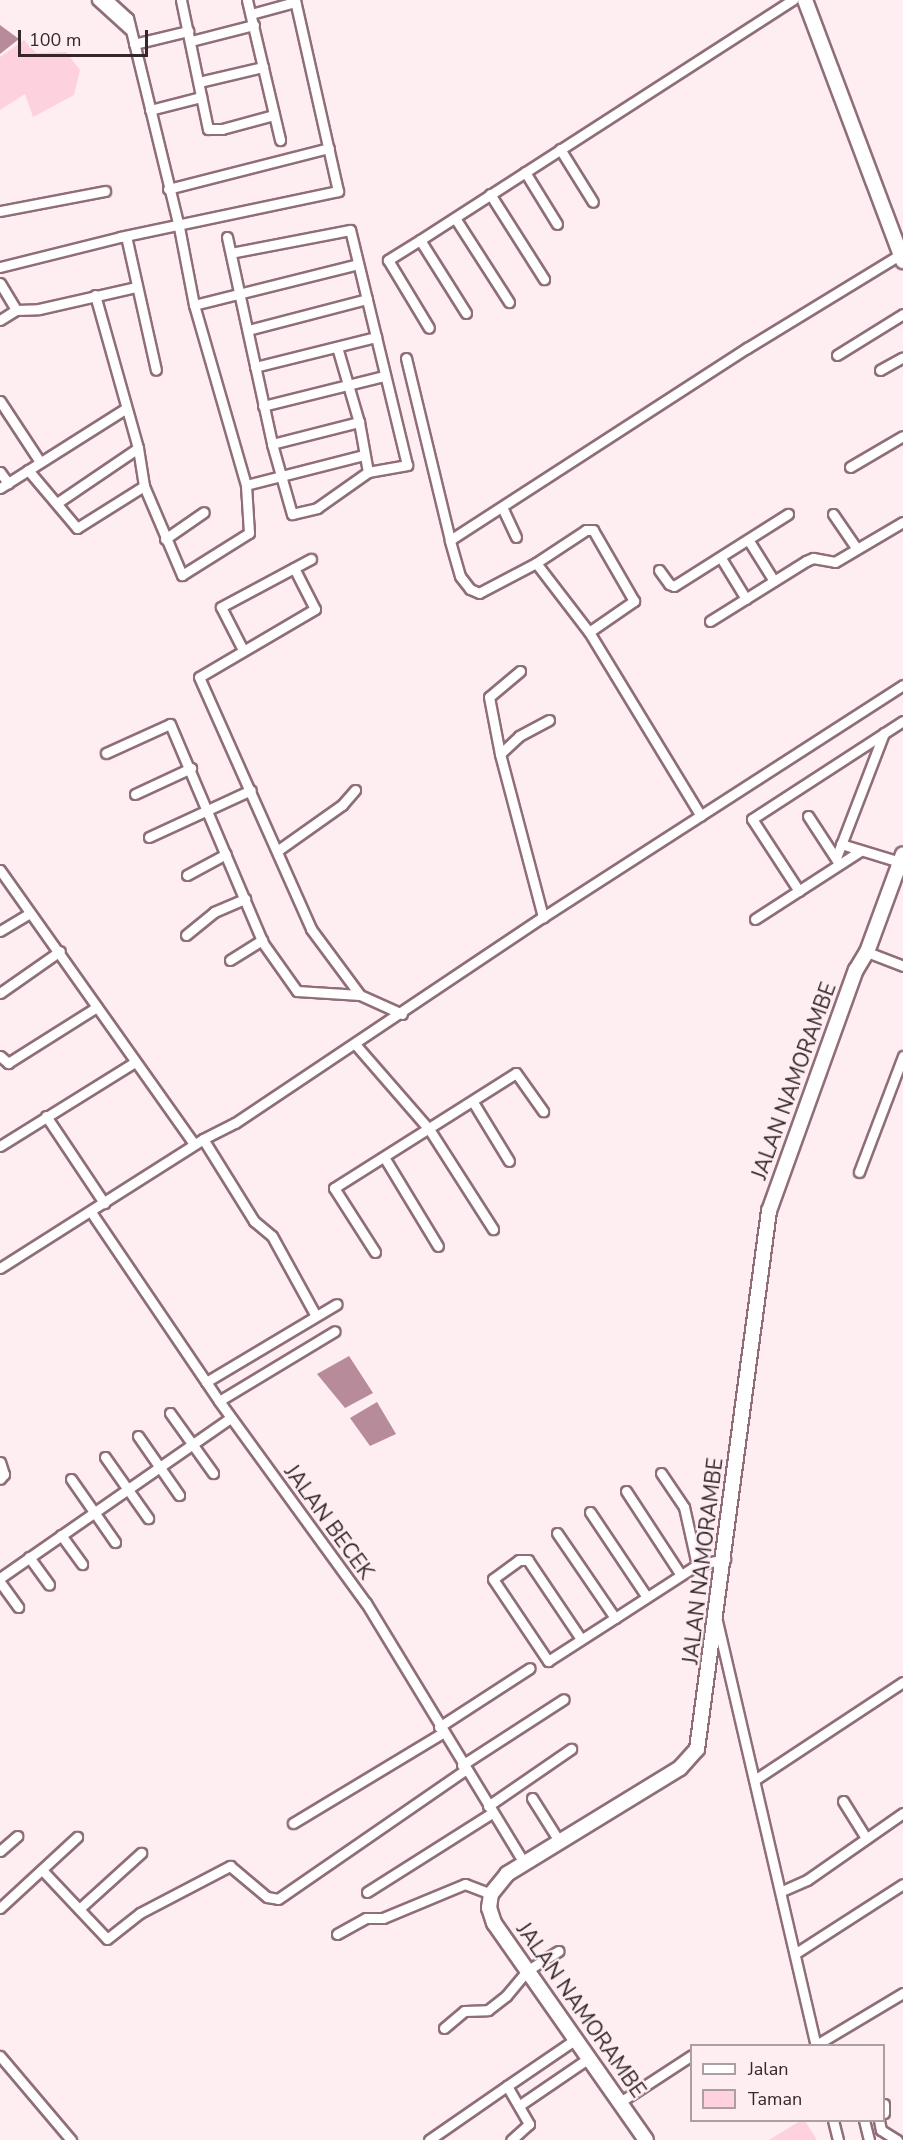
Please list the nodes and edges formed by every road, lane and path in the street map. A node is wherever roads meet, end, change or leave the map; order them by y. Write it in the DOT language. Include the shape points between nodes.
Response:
graph roads {
  1 [pos="97,0"];
  2 [pos="108,0"];
  3 [pos="181,0"];
  4 [pos="248,0"];
  5 [pos="793,0"];
  6 [pos="805,0"];
  7 [pos="295,1"];
  8 [pos="251,14"];
  9 [pos="254,25"];
  10 [pos="129,29"];
  11 [pos="190,36"];
  12 [pos="134,44"];
  13 [pos="263,67"];
  14 [pos="199,82"];
  15 [pos="201,97"];
  16 [pos="150,110"];
  17 [pos="274,114"];
  18 [pos="280,140"];
  19 [pos="329,148"];
  20 [pos="560,149"];
  21 [pos="525,172"];
  22 [pos="168,189"];
  23 [pos="105,191"];
  24 [pos="490,194"];
  25 [pos="593,202"];
  26 [pos="0,210"];
  27 [pos="455,218"];
  28 [pos="557,224"];
  29 [pos="179,227"];
  30 [pos="126,236"];
  31 [pos="227,237"];
  32 [pos="420,240"];
  33 [pos="231,253"];
  34 [pos="902,258"];
  35 [pos="358,264"];
  36 [pos="0,267"];
  37 [pos="544,279"];
  38 [pos="0,283"];
  39 [pos="136,287"];
  40 [pos="96,295"];
  41 [pos="239,295"];
  42 [pos="367,298"];
  43 [pos="508,302"];
  44 [pos="194,305"];
  45 [pos="16,310"];
  46 [pos="466,313"];
  47 [pos="903,315"];
  48 [pos="0,320"];
  49 [pos="429,328"];
  50 [pos="248,330"];
  51 [pos="376,337"];
  52 [pos="338,347"];
  53 [pos="837,355"];
  54 [pos="903,357"];
  55 [pos="406,358"];
  56 [pos="255,368"];
  57 [pos="156,370"];
  58 [pos="880,370"];
  59 [pos="384,376"];
  60 [pos="347,382"];
  61 [pos="0,401"];
  62 [pos="263,406"];
  63 [pos="125,409"];
  64 [pos="359,422"];
  65 [pos="903,436"];
  66 [pos="272,444"];
  67 [pos="138,448"];
  68 [pos="364,455"];
  69 [pos="40,462"];
  70 [pos="850,467"];
  71 [pos="28,470"];
  72 [pos="0,472"];
  73 [pos="368,472"];
  74 [pos="281,479"];
  75 [pos="4,485"];
  76 [pos="246,485"];
  77 [pos="144,486"];
  78 [pos="57,503"];
  79 [pos="502,507"];
  80 [pos="204,512"];
  81 [pos="788,514"];
  82 [pos="833,514"];
  83 [pos="903,522"];
  84 [pos="516,537"];
  85 [pos="165,539"];
  86 [pos="450,540"];
  87 [pos="750,541"];
  88 [pos="857,549"];
  89 [pos="721,558"];
  90 [pos="311,559"];
  91 [pos="536,563"];
  92 [pos="294,568"];
  93 [pos="659,570"];
  94 [pos="774,582"];
  95 [pos="746,599"];
  96 [pos="710,621"];
  97 [pos="589,632"];
  98 [pos="243,650"];
  99 [pos="520,671"];
  100 [pos="903,685"];
  101 [pos="549,720"];
  102 [pos="903,721"];
  103 [pos="884,733"];
  104 [pos="106,753"];
  105 [pos="500,754"];
  106 [pos="191,768"];
  107 [pos="251,790"];
  108 [pos="355,790"];
  109 [pos="135,794"];
  110 [pos="208,810"];
  111 [pos="701,816"];
  112 [pos="808,816"];
  113 [pos="149,837"];
  114 [pos="841,844"];
  115 [pos="277,851"];
  116 [pos="860,851"];
  117 [pos="226,854"];
  118 [pos="901,858"];
  119 [pos="838,861"];
  120 [pos="0,870"];
  121 [pos="187,875"];
  122 [pos="799,891"];
  123 [pos="245,899"];
  124 [pos="28,914"];
  125 [pos="543,917"];
  126 [pos="756,919"];
  127 [pos="0,931"];
  128 [pos="186,935"];
  129 [pos="262,940"];
  130 [pos="60,951"];
  131 [pos="867,952"];
  132 [pos="230,960"];
  133 [pos="903,966"];
  134 [pos="0,993"];
  135 [pos="360,995"];
  136 [pos="97,1007"];
  137 [pos="402,1014"];
  138 [pos="355,1044"];
  139 [pos="0,1056"];
  140 [pos="903,1056"];
  141 [pos="135,1062"];
  142 [pos="473,1102"];
  143 [pos="543,1111"];
  144 [pos="46,1116"];
  145 [pos="429,1129"];
  146 [pos="198,1142"];
  147 [pos="0,1146"];
  148 [pos="384,1157"];
  149 [pos="509,1161"];
  150 [pos="859,1172"];
  151 [pos="104,1203"];
  152 [pos="91,1212"];
  153 [pos="493,1230"];
  154 [pos="438,1246"];
  155 [pos="375,1252"];
  156 [pos="0,1268"];
  157 [pos="337,1304"];
  158 [pos="316,1316"];
  159 [pos="335,1331"];
  160 [pos="206,1382"];
  161 [pos="219,1401"];
  162 [pos="170,1413"];
  163 [pos="230,1418"];
  164 [pos="138,1436"];
  165 [pos="191,1443"];
  166 [pos="105,1457"];
  167 [pos="0,1462"];
  168 [pos="158,1465"];
  169 [pos="213,1473"];
  170 [pos="662,1473"];
  171 [pos="0,1479"];
  172 [pos="71,1479"];
  173 [pos="126,1486"];
  174 [pos="626,1491"];
  175 [pos="179,1495"];
  176 [pos="93,1511"];
  177 [pos="590,1512"];
  178 [pos="148,1518"];
  179 [pos="557,1533"];
  180 [pos="61,1535"];
  181 [pos="115,1542"];
  182 [pos="29,1557"];
  183 [pos="725,1559"];
  184 [pos="82,1564"];
  185 [pos="697,1565"];
  186 [pos="681,1575"];
  187 [pos="0,1580"];
  188 [pos="49,1585"];
  189 [pos="647,1597"];
  190 [pos="18,1607"];
  191 [pos="615,1618"];
  192 [pos="717,1619"];
  193 [pos="581,1640"];
  194 [pos="530,1668"];
  195 [pos="903,1682"];
  196 [pos="564,1700"];
  197 [pos="440,1730"];
  198 [pos="571,1749"];
  199 [pos="464,1767"];
  200 [pos="756,1779"];
  201 [pos="532,1798"];
  202 [pos="843,1801"];
  203 [pos="490,1809"];
  204 [pos="903,1813"];
  205 [pos="293,1823"];
  206 [pos="17,1836"];
  207 [pos="77,1837"];
  208 [pos="866,1838"];
  209 [pos="559,1841"];
  210 [pos="0,1851"];
  211 [pos="141,1853"];
  212 [pos="524,1863"];
  213 [pos="42,1870"];
  214 [pos="903,1884"];
  215 [pos="782,1891"];
  216 [pos="368,1892"];
  217 [pos="491,1894"];
  218 [pos="0,1908"];
  219 [pos="80,1909"];
  220 [pos="337,1934"];
  221 [pos="558,1951"];
  222 [pos="796,1953"];
  223 [pos="528,1970"];
  224 [pos="903,1993"];
  225 [pos="444,2028"];
  226 [pos="576,2039"];
  227 [pos="816,2044"];
  228 [pos="818,2044"];
  229 [pos="0,2056"];
  230 [pos="690,2056"];
  231 [pos="589,2058"];
  232 [pos="9,2067"];
  233 [pos="0,2075"];
  234 [pos="507,2086"];
  235 [pos="620,2102"];
  236 [pos="520,2105"];
  237 [pos="833,2122"];
  238 [pos="864,2122"];
  239 [pos="879,2122"];
  240 [pos="71,2140"];
  241 [pos="429,2140"];
  242 [pos="511,2140"];
  243 [pos="646,2140"];
  244 [pos="838,2140"];
  245 [pos="869,2140"];
  246 [pos="897,2140"];
  1 -- 10 [label="street"];
  2 -- 10 [label="street" via="128,18"];
  3 -- 11 [label="street"];
  4 -- 8 [label="street"];
  5 -- 20 [label="street"];
  6 -- 34 [label="main road"];
  7 -- 8 [label="street"];
  7 -- 19 [label="street"];
  8 -- 9 [label="street"];
  9 -- 11 [label="street"];
  9 -- 13 [label="street"];
  10 -- 12 [label="street"];
  11 -- 12 [label="street"];
  11 -- 14 [label="street"];
  12 -- 16 [label="street"];
  13 -- 14 [label="street"];
  13 -- 17 [label="street"];
  14 -- 15 [label="street"];
  15 -- 16 [label="street"];
  15 -- 17 [label="street" via="210,131"];
  16 -- 22 [label="street"];
  17 -- 18 [label="street"];
  19 -- 22 [label="street"];
  19 -- 29 [label="street" via="337,192"];
  20 -- 21 [label="street"];
  20 -- 25 [label="street"];
  21 -- 24 [label="street"];
  21 -- 28 [label="street"];
  22 -- 29 [label="street"];
  23 -- 26 [label="street"];
  24 -- 27 [label="street"];
  24 -- 37 [label="street"];
  27 -- 32 [label="street"];
  27 -- 43 [label="street"];
  29 -- 30 [label="street"];
  29 -- 44 [label="street"];
  30 -- 36 [label="street"];
  30 -- 39 [label="street"];
  31 -- 33 [label="street"];
  32 -- 46 [label="street"];
  32 -- 49 [label="street" via="388,260"];
  33 -- 35 [label="street" via="346,228 353,234"];
  33 -- 41 [label="street"];
  34 -- 79 [label="street" via="747,348"];
  35 -- 41 [label="street"];
  35 -- 42 [label="street"];
  38 -- 45 [label="street"];
  39 -- 40 [label="street"];
  39 -- 57 [label="street"];
  40 -- 45 [label="street" via="39,309"];
  40 -- 63 [label="street"];
  41 -- 44 [label="street"];
  41 -- 50 [label="street"];
  42 -- 50 [label="street"];
  42 -- 51 [label="street"];
  44 -- 76 [label="street"];
  45 -- 48 [label="street"];
  47 -- 53 [label="street"];
  50 -- 56 [label="street"];
  51 -- 52 [label="street"];
  51 -- 59 [label="street"];
  52 -- 56 [label="street"];
  52 -- 60 [label="street"];
  54 -- 58 [label="street"];
  55 -- 86 [label="street"];
  56 -- 62 [label="street"];
  59 -- 60 [label="street"];
  59 -- 73 [label="street" via="407,465"];
  60 -- 62 [label="street"];
  60 -- 64 [label="street"];
  61 -- 69 [label="street"];
  62 -- 66 [label="street"];
  63 -- 67 [label="street"];
  63 -- 69 [label="street"];
  64 -- 66 [label="street"];
  64 -- 68 [label="street"];
  65 -- 70 [label="street"];
  66 -- 74 [label="street"];
  67 -- 77 [label="street"];
  67 -- 78 [label="street"];
  68 -- 73 [label="street"];
  68 -- 74 [label="street"];
  69 -- 71 [label="street"];
  71 -- 75 [label="street"];
  71 -- 78 [label="street"];
  72 -- 75 [label="street"];
  73 -- 74 [label="street" via="317,508 296,516"];
  74 -- 76 [label="street"];
  76 -- 85 [label="street" via="249,533 182,575"];
  77 -- 78 [label="street" via="80,528 71,525"];
  77 -- 85 [label="street"];
  79 -- 84 [label="street"];
  79 -- 86 [label="street"];
  80 -- 85 [label="street"];
  81 -- 87 [label="street"];
  82 -- 88 [label="street"];
  83 -- 88 [label="street"];
  86 -- 91 [label="street" via="460,576 474,592 484,592"];
  87 -- 89 [label="street"];
  87 -- 94 [label="street"];
  88 -- 94 [label="street" via="831,563 813,558"];
  89 -- 93 [label="street" via="674,586"];
  89 -- 95 [label="street"];
  90 -- 92 [label="street"];
  91 -- 97 [label="street"];
  91 -- 97 [label="street" via="586,530 595,532 634,601"];
  92 -- 98 [label="street" via="315,609"];
  92 -- 98 [label="street" via="221,607"];
  94 -- 95 [label="street"];
  95 -- 96 [label="street"];
  97 -- 111 [label="street"];
  98 -- 107 [label="street" via="199,677"];
  99 -- 105 [label="street" via="489,694"];
  100 -- 111 [label="street"];
  101 -- 105 [label="street" via="519,736"];
  102 -- 103 [label="street"];
  103 -- 114 [label="street"];
  103 -- 122 [label="street" via="752,819"];
  104 -- 106 [label="street" via="167,723"];
  105 -- 125 [label="street"];
  106 -- 109 [label="street"];
  106 -- 110 [label="street"];
  107 -- 110 [label="street"];
  107 -- 115 [label="street"];
  108 -- 115 [label="street" via="342,805"];
  110 -- 113 [label="street"];
  110 -- 117 [label="street"];
  111 -- 125 [label="street"];
  112 -- 119 [label="street"];
  114 -- 116 [label="street"];
  114 -- 119 [label="street"];
  115 -- 135 [label="street" via="311,929"];
  116 -- 118 [label="street"];
  116 -- 119 [label="street"];
  117 -- 121 [label="street"];
  117 -- 123 [label="street"];
  118 -- 131 [label="main road, JALAN NAMORAMBE"];
  119 -- 122 [label="street"];
  120 -- 124 [label="street"];
  122 -- 126 [label="street"];
  123 -- 128 [label="street" via="214,912"];
  123 -- 129 [label="street"];
  124 -- 127 [label="street"];
  124 -- 130 [label="street"];
  125 -- 137 [label="street"];
  129 -- 132 [label="street"];
  129 -- 135 [label="street" via="300,993"];
  130 -- 134 [label="street"];
  130 -- 136 [label="street"];
  131 -- 133 [label="street"];
  131 -- 183 [label="main road, JALAN NAMORAMBE" via="856,970 769,1211"];
  135 -- 137 [label="street"];
  136 -- 139 [label="street" via="9,1062"];
  136 -- 141 [label="street"];
  137 -- 138 [label="street"];
  138 -- 145 [label="street"];
  138 -- 146 [label="street" via="236,1124"];
  140 -- 150 [label="street"];
  141 -- 144 [label="street"];
  141 -- 146 [label="street"];
  142 -- 143 [label="street" via="517,1073"];
  142 -- 145 [label="street"];
  142 -- 149 [label="street"];
  144 -- 147 [label="street"];
  144 -- 151 [label="street"];
  145 -- 148 [label="street"];
  145 -- 153 [label="street"];
  146 -- 151 [label="street"];
  146 -- 158 [label="street" via="248,1212 272,1236"];
  148 -- 154 [label="street"];
  148 -- 155 [label="street" via="333,1190"];
  151 -- 152 [label="street"];
  152 -- 156 [label="street"];
  152 -- 160 [label="street, JALAN BECEK"];
  157 -- 158 [label="street"];
  158 -- 160 [label="street"];
  159 -- 161 [label="street"];
  160 -- 161 [label="street, JALAN BECEK"];
  161 -- 163 [label="street, JALAN BECEK"];
  162 -- 165 [label="street"];
  163 -- 165 [label="street"];
  163 -- 197 [label="street, JALAN BECEK" via="366,1603"];
  164 -- 168 [label="street"];
  165 -- 168 [label="street"];
  165 -- 169 [label="street"];
  166 -- 173 [label="street"];
  167 -- 171 [label="street" via="4,1474"];
  168 -- 173 [label="street"];
  168 -- 175 [label="street"];
  170 -- 185 [label="street" via="684,1507"];
  172 -- 176 [label="street"];
  173 -- 176 [label="street"];
  173 -- 178 [label="street"];
  174 -- 186 [label="street"];
  176 -- 180 [label="street"];
  176 -- 181 [label="street"];
  177 -- 189 [label="street"];
  179 -- 191 [label="street"];
  180 -- 182 [label="street"];
  180 -- 184 [label="street"];
  182 -- 187 [label="street"];
  182 -- 188 [label="street"];
  183 -- 185 [label="street"];
  183 -- 192 [label="main road, JALAN NAMORAMBE"];
  185 -- 186 [label="street"];
  186 -- 189 [label="street"];
  187 -- 190 [label="street"];
  189 -- 191 [label="street"];
  191 -- 193 [label="street"];
  192 -- 200 [label="street"];
  192 -- 209 [label="main road, JALAN NAMORAMBE" via="700,1740 692,1759"];
  193 -- 193 [label="street" via="528,1560 519,1560 493,1579 548,1661"];
  194 -- 197 [label="street"];
  195 -- 200 [label="street"];
  196 -- 199 [label="street"];
  197 -- 199 [label="street, JALAN BECEK"];
  197 -- 205 [label="street"];
  198 -- 203 [label="street"];
  199 -- 203 [label="street, JALAN BECEK"];
  199 -- 219 [label="street" via="278,1899 267,1897 230,1866 140,1913 111,1938 104,1937"];
  200 -- 215 [label="street"];
  201 -- 209 [label="street"];
  202 -- 208 [label="street"];
  203 -- 212 [label="street, JALAN BECEK"];
  203 -- 216 [label="street"];
  204 -- 208 [label="street"];
  206 -- 210 [label="street"];
  207 -- 213 [label="street"];
  208 -- 215 [label="street" via="807,1880"];
  209 -- 212 [label="main road, JALAN NAMORAMBE"];
  211 -- 219 [label="street"];
  212 -- 217 [label="main road, JALAN NAMORAMBE" via="499,1881"];
  213 -- 218 [label="street"];
  213 -- 219 [label="street"];
  214 -- 222 [label="street"];
  215 -- 222 [label="street"];
  217 -- 220 [label="street" via="465,1884 383,1918 366,1918"];
  217 -- 223 [label="main road, JALAN NAMORAMBE" via="491,1917"];
  221 -- 223 [label="street"];
  222 -- 227 [label="street"];
  223 -- 225 [label="street" via="503,2000 488,2010 456,2015"];
  223 -- 226 [label="main road, JALAN NAMORAMBE"];
  224 -- 228 [label="street"];
  226 -- 231 [label="main road, JALAN NAMORAMBE"];
  226 -- 234 [label="street"];
  229 -- 232 [label="street"];
  230 -- 235 [label="street"];
  231 -- 235 [label="main road, JALAN NAMORAMBE"];
  231 -- 236 [label="street"];
  232 -- 233 [label="street"];
  232 -- 240 [label="street"];
  234 -- 236 [label="street"];
  234 -- 241 [label="street"];
  235 -- 243 [label="main road, JALAN NAMORAMBE"];
  236 -- 242 [label="street" via="529,2127"];
  237 -- 244 [label="street"];
  238 -- 245 [label="street"];
  239 -- 246 [label="street" via="881,2130"];
}
